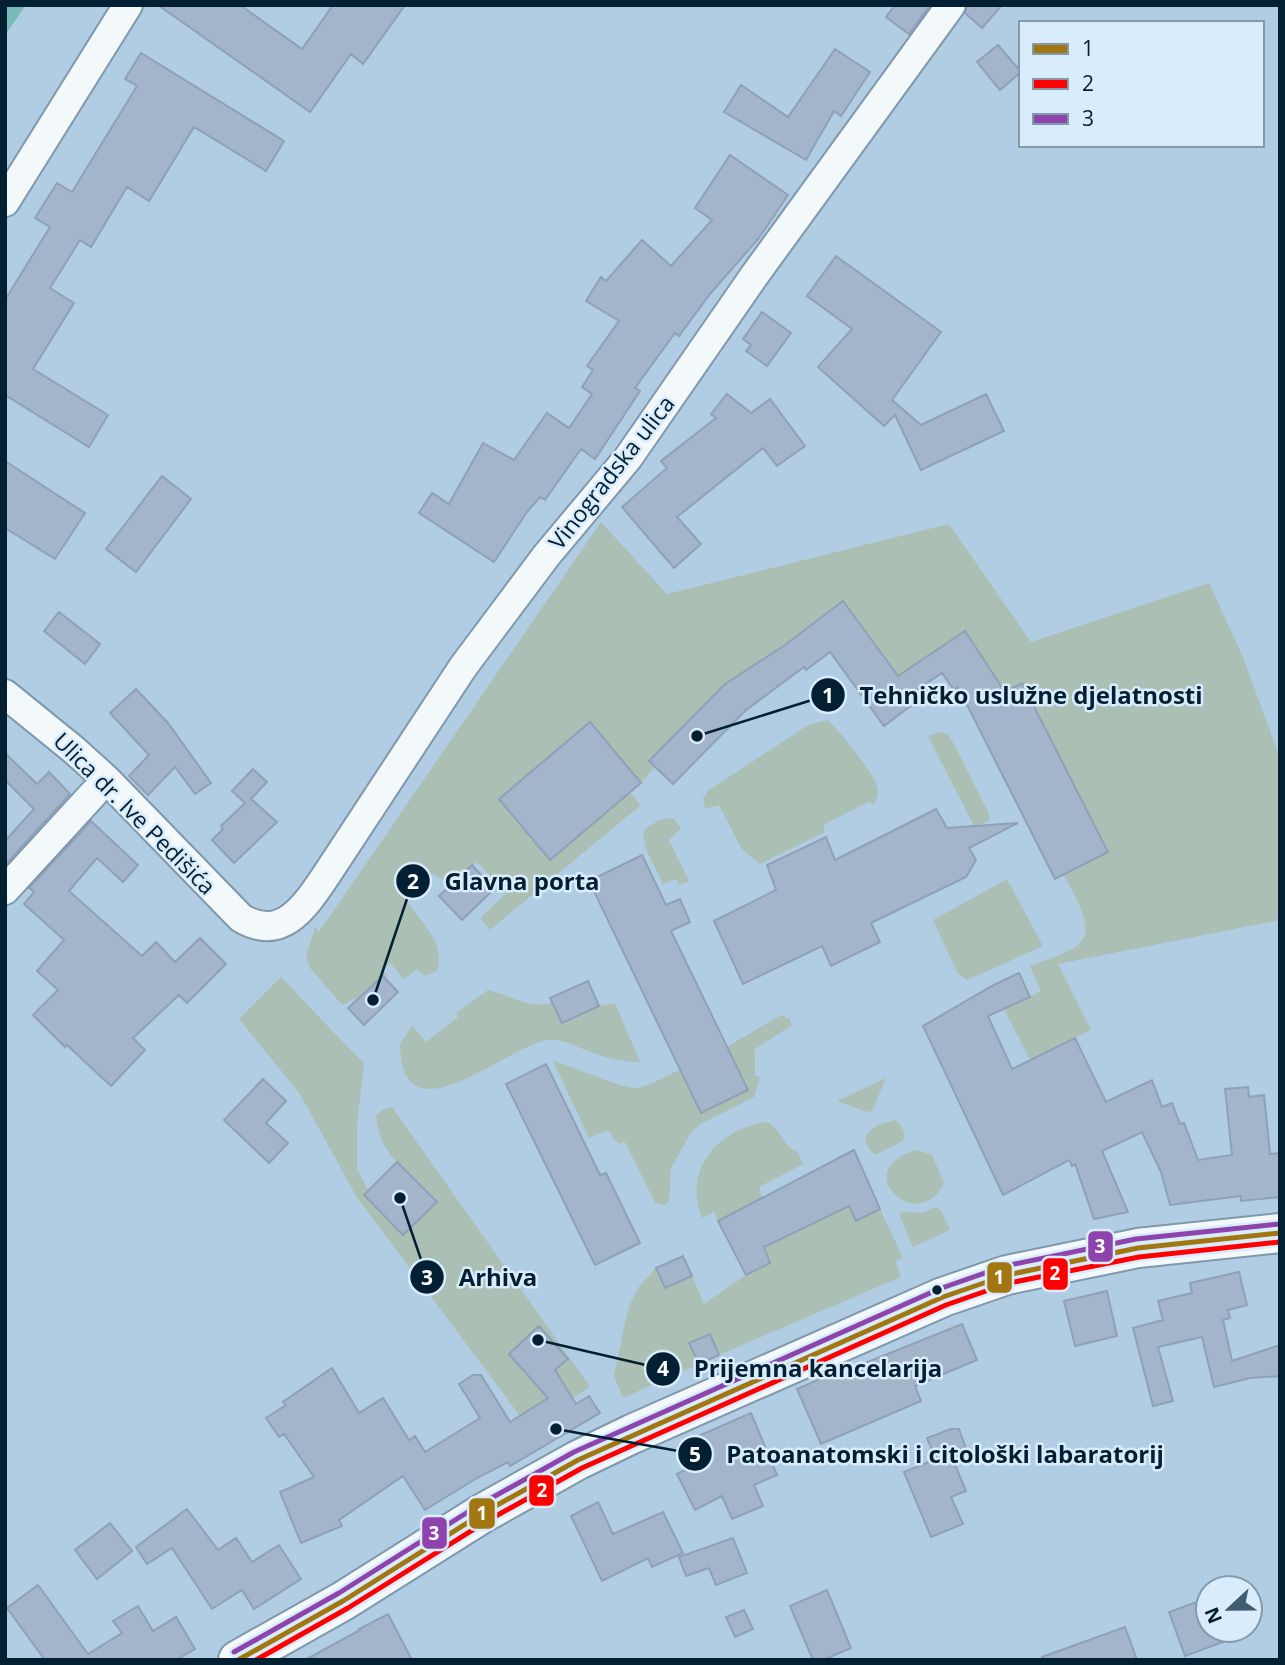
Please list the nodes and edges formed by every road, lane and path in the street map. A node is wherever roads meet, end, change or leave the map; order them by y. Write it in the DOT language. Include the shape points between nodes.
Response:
graph roads {
  1 [pos="128,5"];
  2 [pos="950,5"];
  3 [pos="5,202"];
  4 [pos="5,694"];
  5 [pos="94,793"];
  6 [pos="5,890"];
  7 [pos="266,927"];
  8 [pos="1280,1233"];
  9 [pos="238,1660"];
  1 -- 3 [label="street"];
  2 -- 7 [label="street, Vinogradska ulica" via="628,458 545,556 463,667 311,897 292,917"];
  4 -- 7 [label="street, Ulica dr. Ive Pedišića" via="106,779 241,918"];
  5 -- 6 [label="street"];
  8 -- 9 [label="main road" via="1113,1253 1007,1275 943,1297 578,1460"];
}
